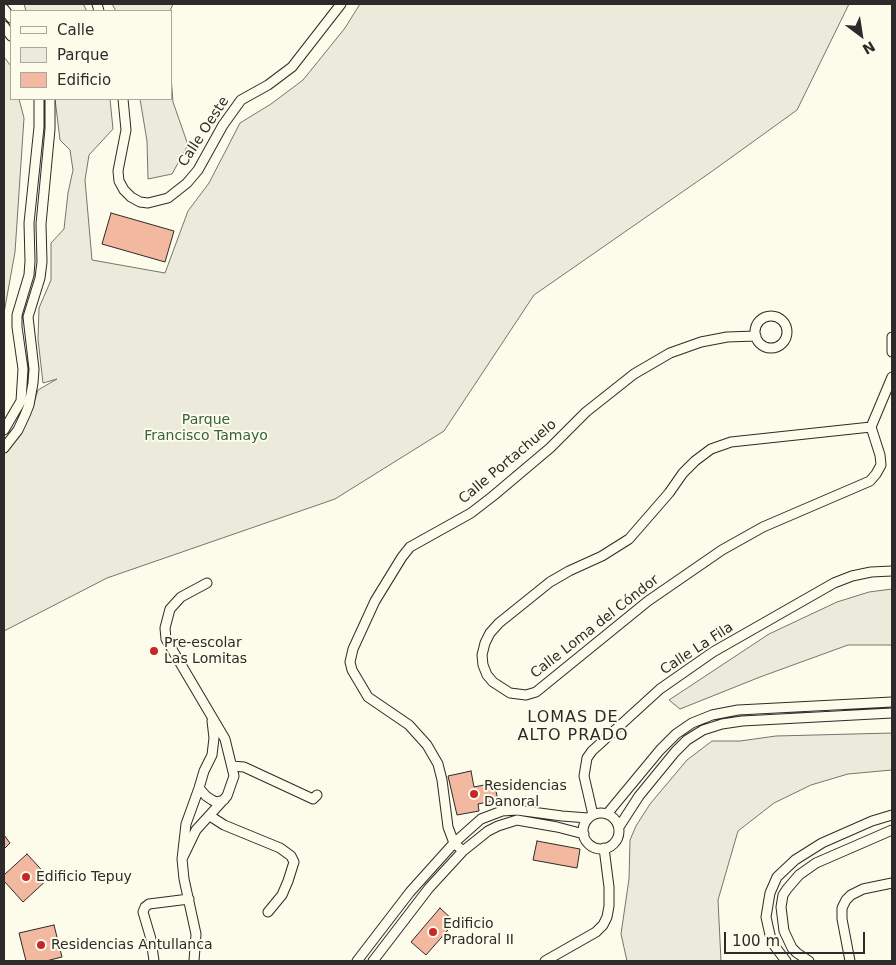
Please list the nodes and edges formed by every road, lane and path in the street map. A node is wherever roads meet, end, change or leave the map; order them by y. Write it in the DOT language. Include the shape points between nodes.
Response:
graph roads {
  1 [pos="341,4"];
  2 [pos="4,9"];
  3 [pos="8,23"];
  4 [pos="39,100"];
  5 [pos="50,100"];
  6 [pos="122,100"];
  7 [pos="756,336"];
  8 [pos="892,337"];
  9 [pos="892,352"];
  10 [pos="892,377"];
  11 [pos="871,427"];
  12 [pos="4,430"];
  13 [pos="4,448"];
  14 [pos="892,571"];
  15 [pos="208,583"];
  16 [pos="892,702"];
  17 [pos="892,714"];
  18 [pos="211,715"];
  19 [pos="212,755"];
  20 [pos="232,766"];
  21 [pos="200,788"];
  22 [pos="317,795"];
  23 [pos="224,799"];
  24 [pos="607,814"];
  25 [pos="892,815"];
  26 [pos="210,816"];
  27 [pos="591,816"];
  28 [pos="619,827"];
  29 [pos="892,830"];
  30 [pos="584,834"];
  31 [pos="454,843"];
  32 [pos="604,848"];
  33 [pos="463,851"];
  34 [pos="182,859"];
  35 [pos="892,883"];
  36 [pos="189,899"];
  37 [pos="268,912"];
  38 [pos="154,961"];
  39 [pos="194,961"];
  40 [pos="357,961"];
  41 [pos="374,961"];
  42 [pos="545,961"];
  43 [pos="786,961"];
  44 [pos="809,961"];
  45 [pos="850,961"];
  1 -- 6 [label="street, Calle Oeste" via="292,67 241,100 198,170 168,198 140,202 124,190 118,171 126,130"];
  2 -- 3 [label="street"];
  4 -- 12 [label="street" via="29,223 30,268 17,315 23,369 20,401"];
  5 -- 13 [label="street" via="41,224 42,262 28,317 33,383 25,415"];
  7 -- 31 [label="street, Calle Portachuelo" via="700,342 670,352 634,374 471,513 410,547 386,582 353,649 352,670 368,697 409,725 427,745 438,764 448,827"];
  8 -- 9 [label="street"];
  10 -- 11 [label="street"];
  11 -- 11 [label="street, Calle Loma del Cóndor" via="881,465 870,481 764,527 722,550 648,601 536,692 526,695 510,693 487,675 482,655 490,633 550,582 629,539 683,474 711,449 731,442"];
  14 -- 27 [label="street, Calle La Fila" via="871,572 834,582 713,652 660,689 587,758 584,776"];
  15 -- 18 [label="street" via="175,602 166,617 165,628 171,650"];
  16 -- 24 [label="street" via="738,710 712,715 676,734"];
  17 -- 28 [label="street" via="742,721 703,730 675,752 639,796"];
  18 -- 19 [label="street"];
  18 -- 20 [label="street" via="225,739"];
  19 -- 20 [label="street" via="223,754"];
  19 -- 21 [label="street"];
  20 -- 22 [label="street" via="244,767 313,799"];
  20 -- 23 [label="street" via="233,782"];
  21 -- 23 [label="street" via="216,802"];
  21 -- 34 [label="street" via="186,824"];
  23 -- 26 [label="street"];
  24 -- 27 [label="street"];
  24 -- 28 [label="street"];
  25 -- 43 [label="street" via="822,842 777,877 770,893 766,917 773,944"];
  26 -- 34 [label="street" via="196,830"];
  26 -- 37 [label="street" via="291,856 294,862 288,882"];
  27 -- 30 [label="street"];
  27 -- 31 [label="street" via="502,811 481,819"];
  28 -- 32 [label="street" via="616,841"];
  29 -- 44 [label="street" via="816,863 799,875 783,895 784,931 792,948"];
  30 -- 32 [label="street" via="588,843"];
  30 -- 33 [label="street" via="517,820 488,831"];
  31 -- 33 [label="street"];
  31 -- 40 [label="street" via="410,892"];
  32 -- 42 [label="street" via="609,906 603,925"];
  33 -- 41 [label="street" via="429,888"];
  34 -- 36 [label="street"];
  35 -- 45 [label="street" via="863,889 846,900 842,920"];
  36 -- 38 [label="street" via="145,906 143,912 152,939"];
  36 -- 39 [label="street" via="196,934"];
}
